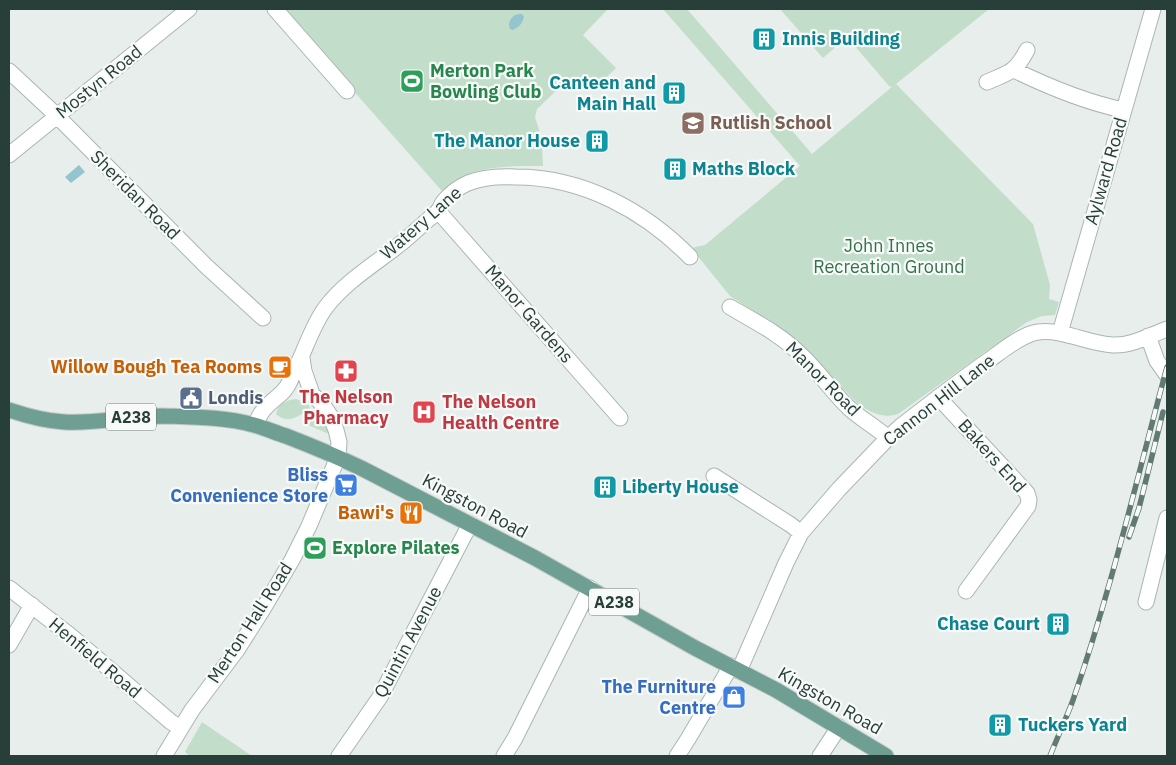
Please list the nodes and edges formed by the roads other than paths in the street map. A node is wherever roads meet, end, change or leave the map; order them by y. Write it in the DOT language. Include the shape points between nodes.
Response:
graph roads {
  1 [pos="189,9"];
  2 [pos="275,9"];
  3 [pos="1153,9"];
  4 [pos="1027,50"];
  5 [pos="1014,70"];
  6 [pos="9,71"];
  7 [pos="987,82"];
  8 [pos="347,91"];
  9 [pos="1123,110"];
  10 [pos="56,116"];
  11 [pos="9,155"];
  12 [pos="438,211"];
  13 [pos="690,257"];
  14 [pos="730,307"];
  15 [pos="263,318"];
  16 [pos="1167,329"];
  17 [pos="1060,333"];
  18 [pos="1148,336"];
  19 [pos="302,358"];
  20 [pos="1167,375"];
  21 [pos="286,388"];
  22 [pos="312,394"];
  23 [pos="938,397"];
  24 [pos="9,410"];
  25 [pos="620,418"];
  26 [pos="255,425"];
  27 [pos="888,438"];
  28 [pos="338,457"];
  29 [pos="714,476"];
  30 [pos="1167,518"];
  31 [pos="470,524"];
  32 [pos="801,533"];
  33 [pos="9,588"];
  34 [pos="590,588"];
  35 [pos="966,591"];
  36 [pos="1146,602"];
  37 [pos="32,606"];
  38 [pos="9,645"];
  39 [pos="735,668"];
  40 [pos="181,728"];
  41 [pos="839,728"];
  42 [pos="164,756"];
  43 [pos="339,756"];
  44 [pos="504,756"];
  45 [pos="677,756"];
  46 [pos="820,756"];
  47 [pos="886,756"];
  1 -- 10 [label="street, Mostyn Road"];
  2 -- 8 [label="street"];
  3 -- 9 [label="street, Aylward Road"];
  4 -- 5 [label="street"];
  5 -- 7 [label="street"];
  5 -- 9 [label="street" via="1084,100"];
  6 -- 10 [label="street, Sheridan Road"];
  9 -- 17 [label="street, Aylward Road"];
  10 -- 11 [label="street, Mostyn Road"];
  10 -- 15 [label="street, Sheridan Road" via="206,266"];
  12 -- 13 [label="street, Watery Lane" via="444,200 469,182 524,177 560,182 584,188 636,213 667,235"];
  12 -- 19 [label="street, Watery Lane" via="333,299 308,339"];
  12 -- 25 [label="street, Manor Gardens"];
  14 -- 27 [label="street, Manor Road" via="793,347 847,406"];
  16 -- 18 [label="street, Cannon Hill Lane"];
  17 -- 18 [label="street, Cannon Hill Lane" via="1114,345"];
  17 -- 23 [label="street, Cannon Hill Lane" via="1028,335"];
  18 -- 20 [label="street" via="1157,361"];
  19 -- 21 [label="street, Watery Lane"];
  19 -- 22 [label="street"];
  21 -- 22 [label="street" via="304,389"];
  21 -- 26 [label="street, Watery Lane" via="262,411"];
  22 -- 28 [label="street" via="331,417 339,442"];
  23 -- 27 [label="street, Cannon Hill Lane"];
  23 -- 35 [label="street, Bakers End" via="1027,493 1029,500 1028,506"];
  24 -- 26 [label="main road, Kingston Road / A238" via="64,422 162,416"];
  26 -- 28 [label="main road, Kingston Road / A238"];
  27 -- 32 [label="street, Cannon Hill Lane"];
  28 -- 31 [label="main road, Kingston Road / A238"];
  28 -- 40 [label="street, Merton Hall Road" via="292,560 237,650"];
  29 -- 32 [label="street"];
  30 -- 36 [label="street"];
  31 -- 34 [label="main road, Kingston Road / A238"];
  31 -- 43 [label="street, Quintin Avenue" via="380,697"];
  32 -- 39 [label="street, Cannon Hill Lane"];
  33 -- 37 [label="street, Henfield Road"];
  34 -- 39 [label="main road, Kingston Road / A238"];
  34 -- 44 [label="street"];
  37 -- 38 [label="street"];
  37 -- 40 [label="street, Henfield Road"];
  39 -- 41 [label="main road, Kingston Road / A238"];
  39 -- 45 [label="street, Cannon Hill Lane"];
  40 -- 42 [label="street, Merton Hall Road"];
  41 -- 46 [label="street"];
  41 -- 47 [label="main road, Kingston Road / A238"];
}
